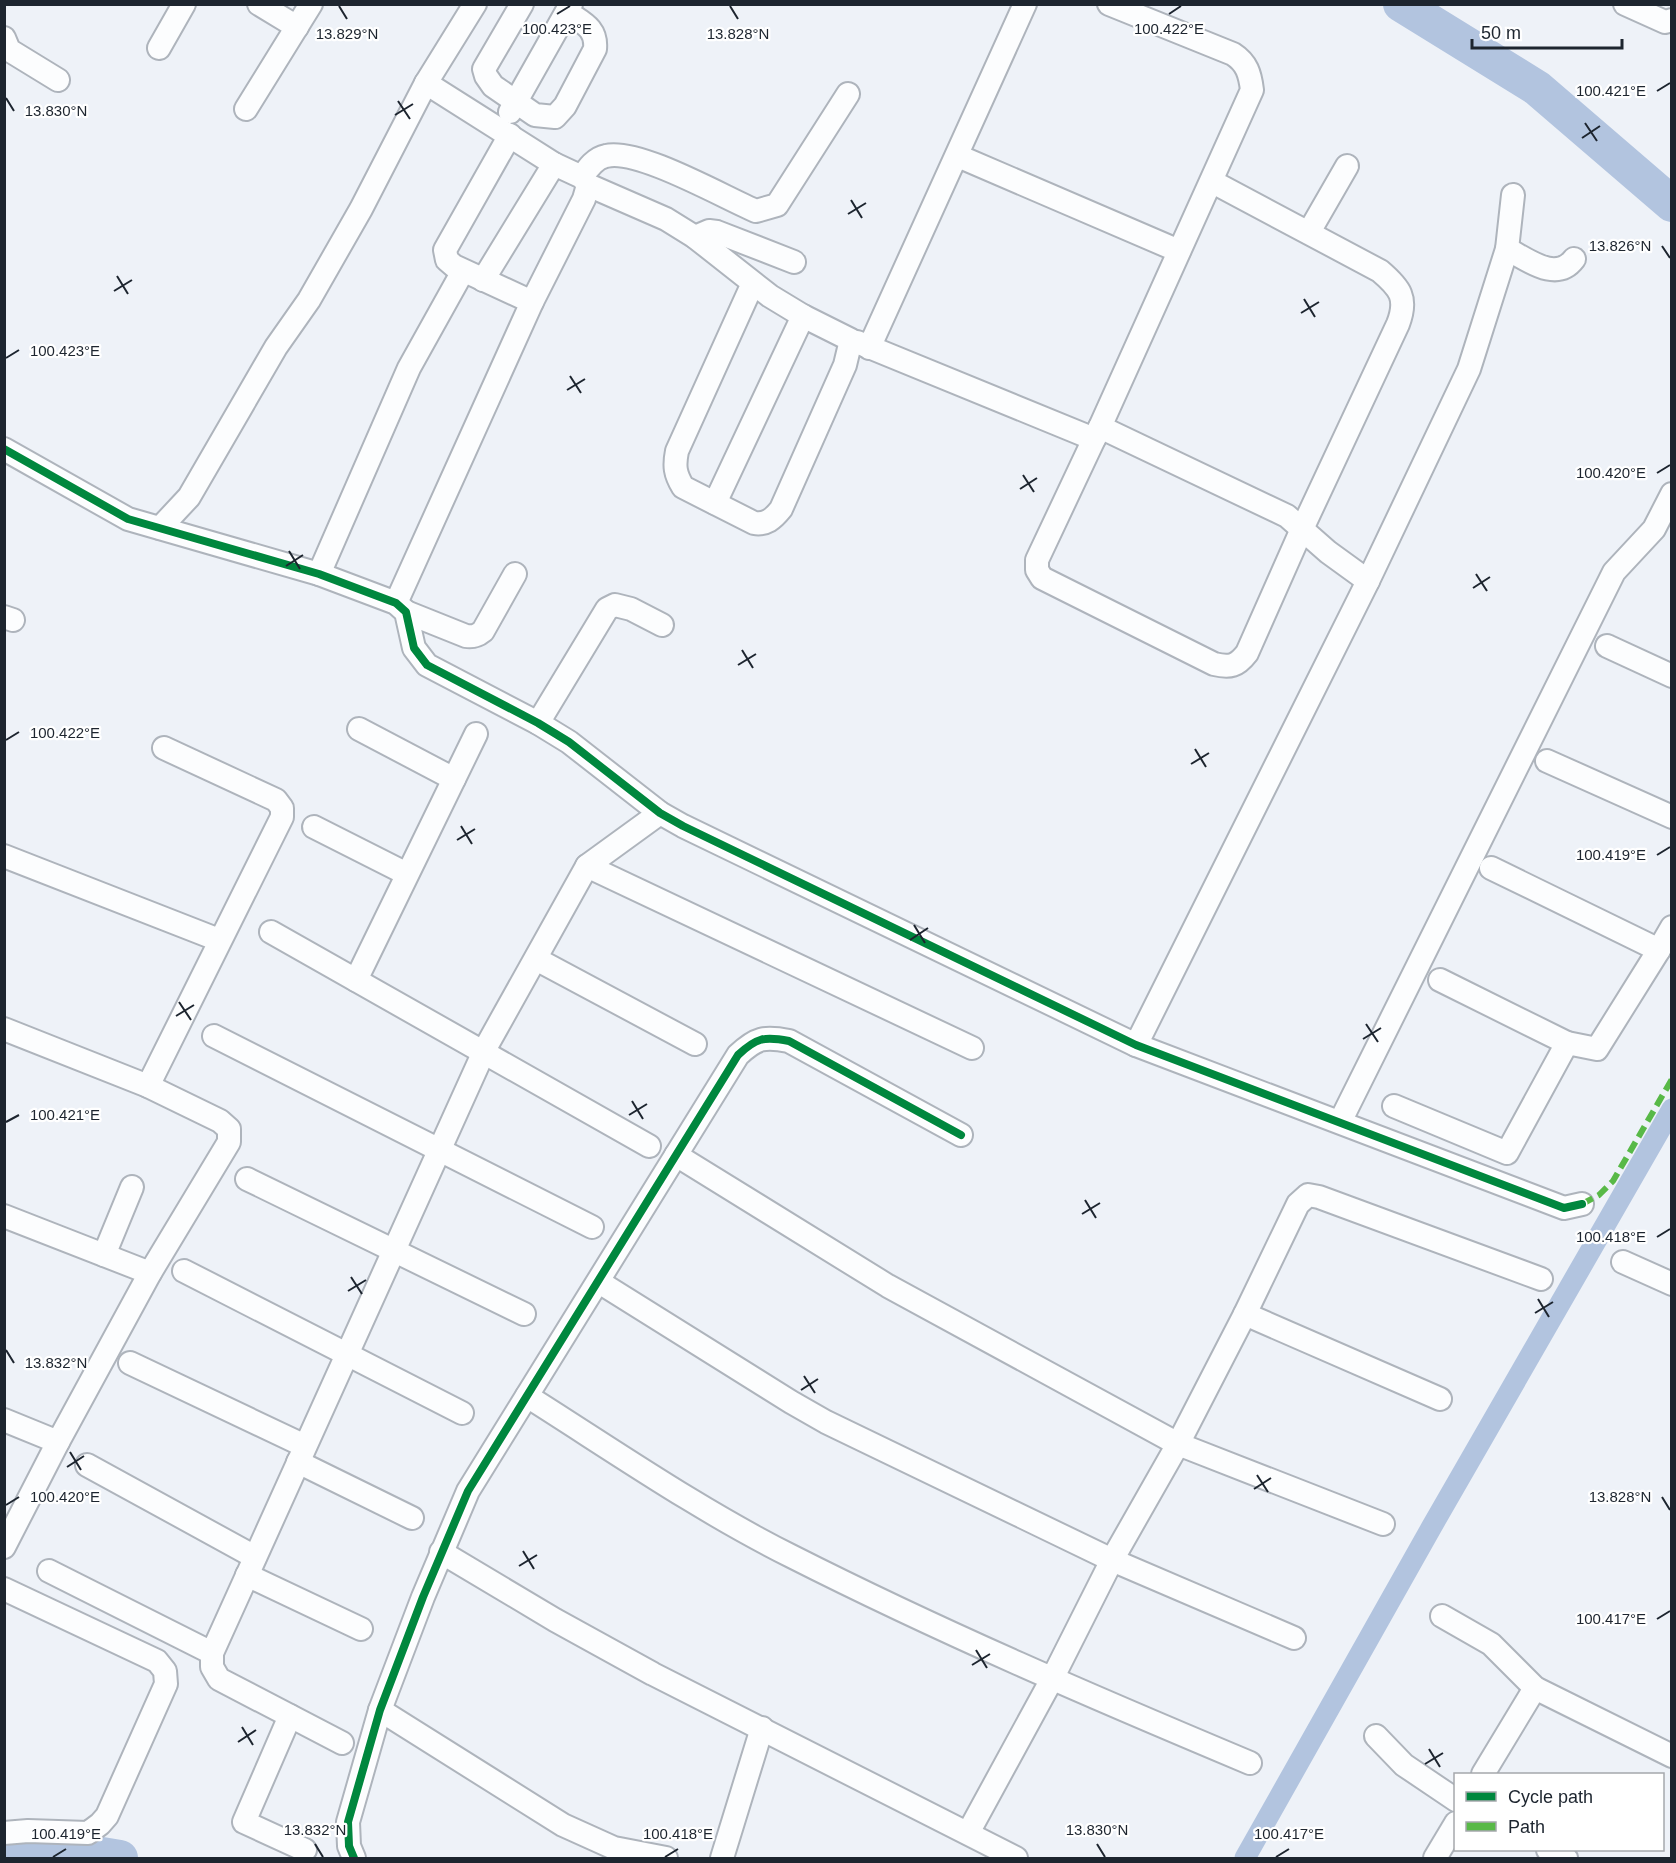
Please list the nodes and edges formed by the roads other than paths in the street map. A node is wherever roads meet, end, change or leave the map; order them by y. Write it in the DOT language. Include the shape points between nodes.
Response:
graph roads {
  1 [pos="184,4"];
  2 [pos="259,4"];
  3 [pos="311,4"];
  4 [pos="475,4"];
  5 [pos="522,4"];
  6 [pos="1025,4"];
  7 [pos="1110,4"];
  8 [pos="1625,4"];
  9 [pos="569,8"];
  10 [pos="1671,20"];
  11 [pos="297,27"];
  12 [pos="4,38"];
  13 [pos="159,48"];
  14 [pos="58,80"];
  15 [pos="426,83"];
  16 [pos="848,94"];
  17 [pos="516,100"];
  18 [pos="246,109"];
  19 [pos="505,132"];
  20 [pos="957,156"];
  21 [pos="554,164"];
  22 [pos="1347,166"];
  23 [pos="585,181"];
  24 [pos="1211,181"];
  25 [pos="1513,195"];
  26 [pos="1309,232"];
  27 [pos="695,237"];
  28 [pos="1507,249"];
  29 [pos="1179,251"];
  30 [pos="1574,259"];
  31 [pos="794,262"];
  32 [pos="473,275"];
  33 [pos="753,284"];
  34 [pos="532,302"];
  35 [pos="802,316"];
  36 [pos="860,344"];
  37 [pos="1097,433"];
  38 [pos="4,449"];
  39 [pos="1671,494"];
  40 [pos="715,503"];
  41 [pos="160,528"];
  42 [pos="1302,529"];
  43 [pos="319,574"];
  44 [pos="516,574"];
  45 [pos="1368,581"];
  46 [pos="401,607"];
  47 [pos="662,625"];
  48 [pos="1607,646"];
  49 [pos="1671,676"];
  50 [pos="538,723"];
  51 [pos="359,729"];
  52 [pos="476,734"];
  53 [pos="164,748"];
  54 [pos="1547,761"];
  55 [pos="454,778"];
  56 [pos="660,813"];
  57 [pos="1671,817"];
  58 [pos="314,827"];
  59 [pos="4,856"];
  60 [pos="587,866"];
  61 [pos="1491,868"];
  62 [pos="408,874"];
  63 [pos="1671,927"];
  64 [pos="271,932"];
  65 [pos="219,940"];
  66 [pos="1659,950"];
  67 [pos="536,958"];
  68 [pos="356,980"];
  69 [pos="1440,980"];
  70 [pos="4,1029"];
  71 [pos="214,1036"];
  72 [pos="1567,1042"];
  73 [pos="695,1044"];
  74 [pos="1136,1045"];
  75 [pos="972,1048"];
  76 [pos="484,1053"];
  77 [pos="148,1086"];
  78 [pos="1394,1106"];
  79 [pos="1340,1122"];
  80 [pos="961,1135"];
  81 [pos="650,1146"];
  82 [pos="439,1150"];
  83 [pos="676,1155"];
  84 [pos="247,1179"];
  85 [pos="132,1187"];
  86 [pos="1582,1204"];
  87 [pos="4,1216"];
  88 [pos="592,1227"];
  89 [pos="394,1251"];
  90 [pos="104,1255"];
  91 [pos="1623,1262"];
  92 [pos="184,1271"];
  93 [pos="150,1273"];
  94 [pos="1541,1279"];
  95 [pos="599,1282"];
  96 [pos="1671,1284"];
  97 [pos="524,1314"];
  98 [pos="1245,1314"];
  99 [pos="347,1354"];
  100 [pos="130,1363"];
  101 [pos="527,1396"];
  102 [pos="1440,1399"];
  103 [pos="462,1413"];
  104 [pos="4,1420"];
  105 [pos="58,1442"];
  106 [pos="1178,1444"];
  107 [pos="302,1454"];
  108 [pos="87,1465"];
  109 [pos="412,1518"];
  110 [pos="1383,1524"];
  111 [pos="4,1547"];
  112 [pos="441,1552"];
  113 [pos="1112,1560"];
  114 [pos="251,1566"];
  115 [pos="50,1571"];
  116 [pos="4,1589"];
  117 [pos="1442,1616"];
  118 [pos="361,1629"];
  119 [pos="1294,1638"];
  120 [pos="212,1653"];
  121 [pos="1052,1679"];
  122 [pos="1535,1688"];
  123 [pos="380,1710"];
  124 [pos="290,1716"];
  125 [pos="762,1728"];
  126 [pos="1376,1736"];
  127 [pos="342,1743"];
  128 [pos="1671,1756"];
  129 [pos="1250,1763"];
  130 [pos="1485,1773"];
  131 [pos="1454,1799"];
  132 [pos="1454,1824"];
  133 [pos="4,1833"];
  134 [pos="968,1833"];
  135 [pos="305,1850"];
  136 [pos="1550,1851"];
  137 [pos="354,1858"];
  138 [pos="666,1858"];
  139 [pos="722,1858"];
  140 [pos="1016,1858"];
  141 [pos="1436,1858"];
  142 [pos="1566,1858"];
  1 -- 13 [label="street"];
  2 -- 11 [label="street"];
  3 -- 11 [label="street"];
  4 -- 15 [label="street"];
  5 -- 17 [label="street" via="484,69 493,86"];
  6 -- 20 [label="street"];
  7 -- 24 [label="street" via="1244,61 1252,90"];
  8 -- 10 [label="street" via="1665,22"];
  9 -- 17 [label="street"];
  9 -- 17 [label="street" via="596,39 595,49 565,106 555,117 544,117"];
  11 -- 18 [label="street"];
  12 -- 14 [label="street" via="9,50"];
  15 -- 19 [label="street"];
  15 -- 41 [label="street" via="309,300 276,347 189,497"];
  16 -- 23 [label="street" via="777,205 766,209 756,212 652,163 632,158 607,155 593,162"];
  17 -- 19 [label="street"];
  19 -- 21 [label="street"];
  19 -- 32 [label="street" via="446,250 447,260"];
  20 -- 29 [label="street"];
  20 -- 36 [label="street"];
  21 -- 23 [label="street"];
  21 -- 32 [label="street"];
  22 -- 26 [label="street"];
  23 -- 27 [label="street"];
  23 -- 34 [label="street" via="584,199"];
  24 -- 26 [label="street"];
  24 -- 29 [label="street"];
  25 -- 28 [label="street"];
  26 -- 42 [label="street" via="1395,283 1402,296 1402,313"];
  27 -- 31 [label="street" via="717,232"];
  27 -- 33 [label="street"];
  28 -- 30 [label="street" via="1555,271"];
  28 -- 45 [label="street" via="1469,369"];
  29 -- 37 [label="street"];
  32 -- 34 [label="street"];
  32 -- 43 [label="street" via="409,368"];
  33 -- 35 [label="street"];
  33 -- 40 [label="street" via="677,451 674,466 683,487"];
  34 -- 46 [label="street"];
  35 -- 36 [label="street"];
  35 -- 40 [label="street"];
  36 -- 37 [label="street"];
  36 -- 40 [label="street" via="845,365 781,510 767,522 754,524"];
  37 -- 42 [label="street" via="1287,516"];
  37 -- 42 [label="street" via="1037,560 1037,570 1042,578 1214,664 1234,666 1247,653"];
  38 -- 41 [label="street" via="128,519"];
  39 -- 79 [label="street" via="1654,529 1614,572"];
  41 -- 43 [label="street"];
  42 -- 45 [label="street"];
  43 -- 46 [label="street"];
  44 -- 46 [label="street" via="483,631 472,637"];
  45 -- 74 [label="street"];
  46 -- 50 [label="street" via="414,648 427,665"];
  47 -- 50 [label="street" via="630,609 615,605 607,609"];
  48 -- 49 [label="street"];
  50 -- 56 [label="street" via="569,742"];
  51 -- 55 [label="street"];
  52 -- 55 [label="street"];
  53 -- 65 [label="street" via="276,800 282,808 282,817"];
  54 -- 57 [label="street"];
  55 -- 62 [label="street"];
  56 -- 60 [label="street"];
  56 -- 74 [label="street"];
  58 -- 62 [label="street"];
  59 -- 65 [label="street"];
  60 -- 67 [label="street"];
  60 -- 75 [label="street"];
  61 -- 66 [label="street"];
  62 -- 68 [label="street"];
  63 -- 66 [label="street"];
  64 -- 68 [label="street"];
  65 -- 77 [label="street"];
  66 -- 72 [label="street" via="1596,1049"];
  67 -- 73 [label="street"];
  67 -- 76 [label="street"];
  68 -- 76 [label="street"];
  69 -- 72 [label="street"];
  70 -- 77 [label="street"];
  71 -- 82 [label="street"];
  72 -- 78 [label="street" via="1507,1153"];
  74 -- 79 [label="street"];
  76 -- 81 [label="street"];
  76 -- 82 [label="street"];
  77 -- 93 [label="street" via="229,1129 229,1142"];
  79 -- 86 [label="street" via="1564,1208"];
  80 -- 83 [label="street" via="789,1041 771,1037 752,1042 738,1055"];
  82 -- 88 [label="street"];
  82 -- 89 [label="street"];
  83 -- 95 [label="street"];
  83 -- 106 [label="street" via="888,1286"];
  84 -- 89 [label="street"];
  85 -- 90 [label="street"];
  87 -- 90 [label="street"];
  89 -- 97 [label="street"];
  89 -- 99 [label="street"];
  90 -- 93 [label="street"];
  91 -- 96 [label="street"];
  92 -- 99 [label="street"];
  93 -- 105 [label="street"];
  94 -- 98 [label="street" via="1308,1195 1298,1204"];
  95 -- 101 [label="street"];
  95 -- 113 [label="street" via="826,1422"];
  98 -- 102 [label="street"];
  98 -- 106 [label="street"];
  99 -- 103 [label="street"];
  99 -- 107 [label="street"];
  100 -- 107 [label="street"];
  101 -- 112 [label="street" via="468,1491"];
  101 -- 121 [label="street" via="678,1492 790,1556"];
  104 -- 105 [label="street"];
  105 -- 111 [label="street"];
  106 -- 110 [label="street"];
  106 -- 113 [label="street"];
  107 -- 109 [label="street"];
  107 -- 114 [label="street"];
  108 -- 114 [label="street"];
  112 -- 123 [label="street"];
  112 -- 125 [label="street" via="653,1674"];
  113 -- 119 [label="street"];
  113 -- 121 [label="street"];
  114 -- 118 [label="street"];
  114 -- 120 [label="street"];
  115 -- 120 [label="street"];
  116 -- 133 [label="street" via="157,1661 165,1671 166,1684 100,1824 88,1833"];
  117 -- 122 [label="street" via="1491,1644"];
  120 -- 124 [label="street" via="212,1667 219,1679"];
  121 -- 129 [label="street"];
  121 -- 134 [label="street"];
  122 -- 128 [label="street"];
  122 -- 130 [label="street"];
  123 -- 137 [label="street" via="348,1822"];
  123 -- 138 [label="street" via="563,1825 614,1848"];
  124 -- 127 [label="street"];
  124 -- 135 [label="street" via="244,1822"];
  125 -- 134 [label="street"];
  125 -- 139 [label="street"];
  126 -- 131 [label="street" via="1404,1765"];
  132 -- 141 [label="street"];
  134 -- 140 [label="street"];
  136 -- 142 [label="street"];
}
